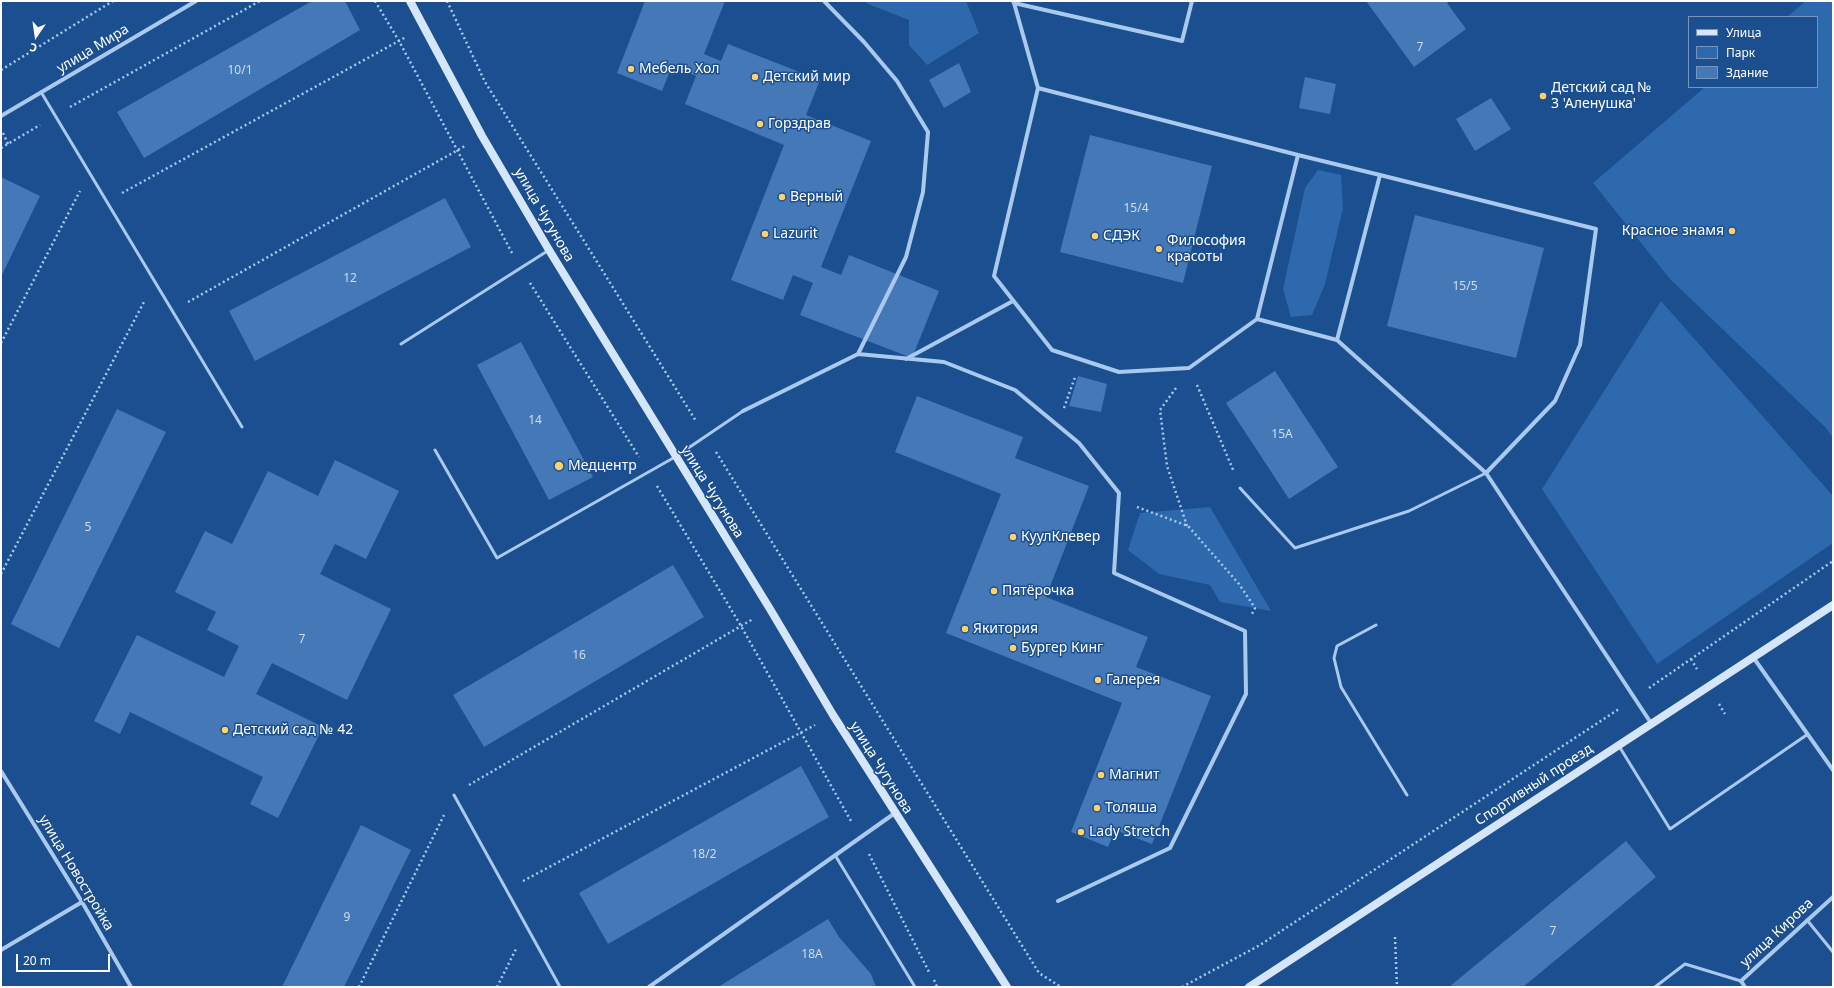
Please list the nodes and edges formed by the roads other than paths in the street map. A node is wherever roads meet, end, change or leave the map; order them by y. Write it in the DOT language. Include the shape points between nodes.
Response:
graph roads {
  1 [pos="196,1"];
  2 [pos="410,1"];
  3 [pos="824,1"];
  4 [pos="1192,1"];
  5 [pos="1014,2"];
  6 [pos="1038,88"];
  7 [pos="41,92"];
  8 [pos="1,116"];
  9 [pos="1298,155"];
  10 [pos="1380,175"];
  11 [pos="548,250"];
  12 [pos="1013,301"];
  13 [pos="1258,319"];
  14 [pos="1337,340"];
  15 [pos="401,344"];
  16 [pos="858,354"];
  17 [pos="905,359"];
  18 [pos="743,411"];
  19 [pos="242,427"];
  20 [pos="435,450"];
  21 [pos="675,457"];
  22 [pos="1486,473"];
  23 [pos="1240,488"];
  24 [pos="1833,604"];
  25 [pos="1376,625"];
  26 [pos="1753,656"];
  27 [pos="1651,723"];
  28 [pos="1808,734"];
  29 [pos="1618,745"];
  30 [pos="1833,770"];
  31 [pos="1,771"];
  32 [pos="454,795"];
  33 [pos="1407,795"];
  34 [pos="895,813"];
  35 [pos="835,855"];
  36 [pos="1833,897"];
  37 [pos="1058,901"];
  38 [pos="82,902"];
  39 [pos="1807,920"];
  40 [pos="1,950"];
  41 [pos="1833,952"];
  42 [pos="1741,981"];
  43 [pos="1260,984"];
  44 [pos="131,987"];
  45 [pos="560,987"];
  46 [pos="649,987"];
  47 [pos="914,987"];
  48 [pos="1007,987"];
  49 [pos="1249,987"];
  50 [pos="1655,987"];
  51 [pos="1745,987"];
  1 -- 7 [label="street, улица Мира"];
  2 -- 11 [label="main road, улица Чугунова" via="482,136"];
  3 -- 16 [label="street" via="897,81 928,132 923,192 906,257"];
  4 -- 5 [label="street" via="1182,41"];
  5 -- 6 [label="street"];
  6 -- 9 [label="street"];
  6 -- 12 [label="street" via="994,276"];
  7 -- 8 [label="street, улица Мира"];
  7 -- 19 [label="lane"];
  9 -- 10 [label="street"];
  9 -- 13 [label="street"];
  10 -- 14 [label="street"];
  10 -- 22 [label="street" via="1596,229 1580,345 1555,401"];
  11 -- 15 [label="lane"];
  11 -- 21 [label="main road, улица Чугунова"];
  12 -- 13 [label="street" via="1052,350 1119,372 1190,368"];
  12 -- 17 [label="street"];
  13 -- 14 [label="street"];
  14 -- 22 [label="street"];
  16 -- 17 [label="street"];
  16 -- 18 [label="street"];
  17 -- 37 [label="street" via="944,362 1015,390 1079,443 1119,493 1114,572 1244,631 1246,694 1170,848"];
  18 -- 21 [label="lane"];
  20 -- 21 [label="lane" via="497,558"];
  21 -- 34 [label="main road, улица Чугунова"];
  22 -- 23 [label="lane" via="1409,512 1295,548"];
  22 -- 27 [label="street"];
  24 -- 26 [label="main road, Спортивный проезд"];
  25 -- 33 [label="lane" via="1337,646 1334,658 1341,687"];
  26 -- 27 [label="main road, Спортивный проезд"];
  26 -- 28 [label="street"];
  27 -- 29 [label="main road, Спортивный проезд"];
  28 -- 29 [label="lane" via="1670,829"];
  28 -- 30 [label="street"];
  29 -- 43 [label="main road, Спортивный проезд"];
  31 -- 38 [label="street, улица Новостройка"];
  32 -- 45 [label="lane"];
  34 -- 35 [label="street"];
  34 -- 48 [label="main road, улица Чугунова"];
  35 -- 46 [label="street"];
  35 -- 47 [label="lane"];
  36 -- 39 [label="street, улица Кирова"];
  38 -- 40 [label="street"];
  38 -- 44 [label="street, улица Новостройка"];
  39 -- 41 [label="lane"];
  39 -- 42 [label="street, улица Кирова"];
  42 -- 50 [label="lane" via="1686,964"];
  42 -- 51 [label="street, улица Кирова"];
  43 -- 49 [label="main road, Спортивный проезд"];
}
